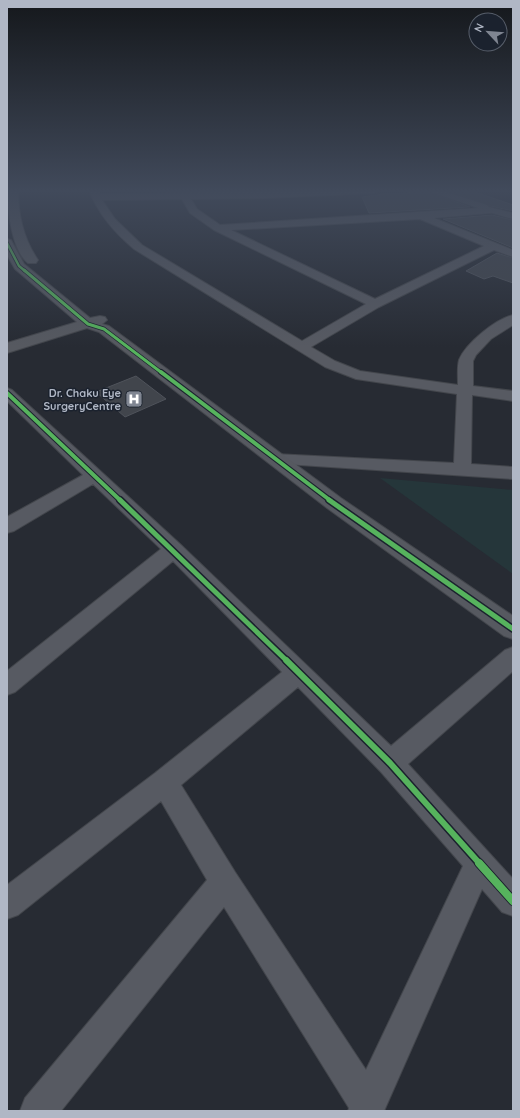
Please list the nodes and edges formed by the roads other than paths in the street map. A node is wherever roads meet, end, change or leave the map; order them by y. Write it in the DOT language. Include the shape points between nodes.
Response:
graph roads {
  1 [pos="22,242"];
  2 [pos="133,242"];
  3 [pos="247,242"];
  4 [pos="484,242"];
  5 [pos="7,243"];
  6 [pos="493,246"];
  7 [pos="513,254"];
  8 [pos="40,266"];
  9 [pos="375,304"];
  10 [pos="93,309"];
  11 [pos="513,319"];
  12 [pos="99,324"];
  13 [pos="301,347"];
  14 [pos="7,348"];
  15 [pos="464,391"];
  16 [pos="7,393"];
  17 [pos="513,396"];
  18 [pos="275,459"];
  19 [pos="462,469"];
  20 [pos="513,473"];
  21 [pos="94,476"];
  22 [pos="7,526"];
  23 [pos="174,550"];
  24 [pos="513,629"];
  25 [pos="513,657"];
  26 [pos="298,673"];
  27 [pos="7,685"];
  28 [pos="390,763"];
  29 [pos="164,782"];
  30 [pos="479,863"];
  31 [pos="225,882"];
  32 [pos="513,901"];
  33 [pos="7,904"];
  34 [pos="367,1108"];
  35 [pos="38,1111"];
  1 -- 8 [label="street" via="28,257"];
  2 -- 13 [label="street"];
  3 -- 9 [label="street"];
  4 -- 6 [label="street"];
  5 -- 12 [label="street" via="19,266"];
  6 -- 7 [label="street"];
  6 -- 9 [label="street"];
  9 -- 13 [label="street"];
  10 -- 12 [label="street"];
  11 -- 15 [label="street" via="488,336 469,354 466,361"];
  12 -- 14 [label="street"];
  12 -- 18 [label="street"];
  13 -- 15 [label="street" via="356,375"];
  15 -- 17 [label="street"];
  15 -- 19 [label="street"];
  16 -- 21 [label="street"];
  18 -- 19 [label="street"];
  18 -- 24 [label="street"];
  19 -- 20 [label="street"];
  21 -- 22 [label="street"];
  21 -- 23 [label="street"];
  23 -- 26 [label="street"];
  23 -- 27 [label="street"];
  25 -- 28 [label="street"];
  26 -- 28 [label="street"];
  26 -- 29 [label="street"];
  28 -- 30 [label="street"];
  29 -- 31 [label="street"];
  29 -- 33 [label="street"];
  30 -- 32 [label="street"];
  30 -- 34 [label="street"];
  31 -- 34 [label="street"];
  31 -- 35 [label="street"];
}
